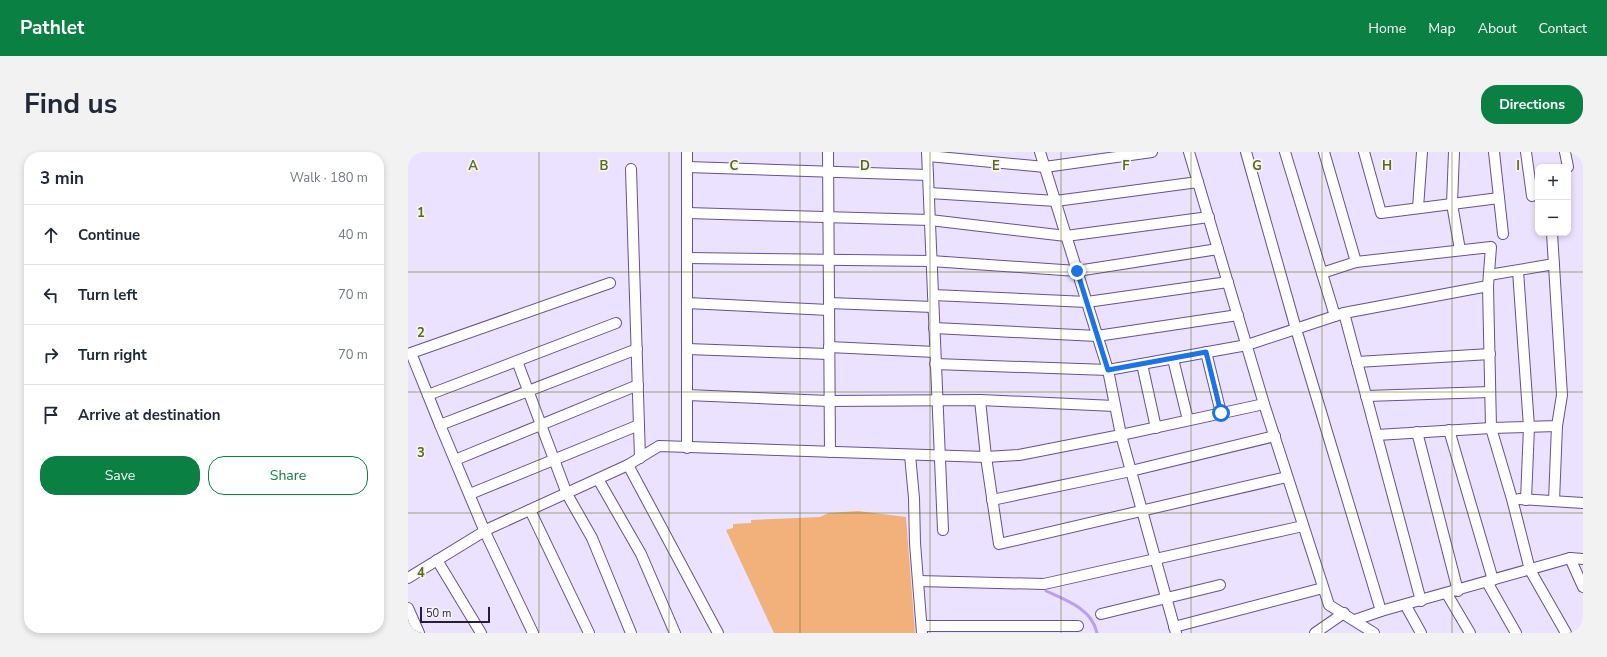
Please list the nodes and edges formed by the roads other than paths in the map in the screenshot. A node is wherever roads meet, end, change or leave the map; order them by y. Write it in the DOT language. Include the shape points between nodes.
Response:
graph roads {
  1 [pos="687,152"];
  2 [pos="828,152"];
  3 [pos="1040,152"];
  4 [pos="1152,152"];
  5 [pos="1189,152"];
  6 [pos="1246,152"];
  7 [pos="1285,152"];
  8 [pos="1324,152"];
  9 [pos="1364,152"];
  10 [pos="1422,152"];
  11 [pos="1454,152"];
  12 [pos="1494,152"];
  13 [pos="1526,152"];
  14 [pos="1565,152"];
  15 [pos="927,154"];
  16 [pos="1567,164"];
  17 [pos="687,167"];
  18 [pos="1045,168"];
  19 [pos="631,169"];
  20 [pos="828,172"];
  21 [pos="928,175"];
  22 [pos="1198,182"];
  23 [pos="929,192"];
  24 [pos="1532,196"];
  25 [pos="1499,198"];
  26 [pos="1056,201"];
  27 [pos="1452,204"];
  28 [pos="1418,208"];
  29 [pos="687,213"];
  30 [pos="1209,216"];
  31 [pos="828,217"];
  32 [pos="930,220"];
  33 [pos="1503,234"];
  34 [pos="1066,236"];
  35 [pos="1552,236"];
  36 [pos="1218,249"];
  37 [pos="1460,250"];
  38 [pos="687,258"];
  39 [pos="829,260"];
  40 [pos="931,261"];
  41 [pos="1356,262"];
  42 [pos="1554,264"];
  43 [pos="1077,271"];
  44 [pos="1518,271"];
  45 [pos="1322,273"];
  46 [pos="1489,275"];
  47 [pos="1228,282"];
  48 [pos="610,283"];
  49 [pos="1488,286"];
  50 [pos="933,295"];
  51 [pos="1087,302"];
  52 [pos="687,304"];
  53 [pos="829,306"];
  54 [pos="933,307"];
  55 [pos="1339,314"];
  56 [pos="1238,315"];
  57 [pos="616,323"];
  58 [pos="934,328"];
  59 [pos="1296,329"];
  60 [pos="1097,336"];
  61 [pos="1247,345"];
  62 [pos="637,349"];
  63 [pos="687,349"];
  64 [pos="829,351"];
  65 [pos="935,352"];
  66 [pos="1206,352"];
  67 [pos="1490,354"];
  68 [pos="1173,359"];
  69 [pos="518,361"];
  70 [pos="1357,362"];
  71 [pos="935,364"];
  72 [pos="1142,364"];
  73 [pos="1108,370"];
  74 [pos="638,385"];
  75 [pos="528,391"];
  76 [pos="1490,392"];
  77 [pos="428,395"];
  78 [pos="687,395"];
  79 [pos="1366,396"];
  80 [pos="937,400"];
  81 [pos="980,400"];
  82 [pos="829,401"];
  83 [pos="1264,404"];
  84 [pos="1115,406"];
  85 [pos="1221,413"];
  86 [pos="1188,420"];
  87 [pos="440,425"];
  88 [pos="541,425"];
  89 [pos="639,426"];
  90 [pos="1557,426"];
  91 [pos="1530,427"];
  92 [pos="1156,428"];
  93 [pos="1491,428"];
  94 [pos="1449,430"];
  95 [pos="1417,432"];
  96 [pos="1377,434"];
  97 [pos="1121,435"];
  98 [pos="1275,436"];
  99 [pos="687,448"];
  100 [pos="830,452"];
  101 [pos="910,455"];
  102 [pos="939,456"];
  103 [pos="986,457"];
  104 [pos="640,458"];
  105 [pos="455,460"];
  106 [pos="554,460"];
  107 [pos="628,465"];
  108 [pos="1131,471"];
  109 [pos="1287,477"];
  110 [pos="598,479"];
  111 [pos="470,494"];
  112 [pos="567,494"];
  113 [pos="1512,499"];
  114 [pos="992,500"];
  115 [pos="1526,500"];
  116 [pos="1554,501"];
  117 [pos="1583,503"];
  118 [pos="530,510"];
  119 [pos="1142,511"];
  120 [pos="1304,526"];
  121 [pos="943,530"];
  122 [pos="485,532"];
  123 [pos="1570,558"];
  124 [pos="1583,559"];
  125 [pos="437,560"];
  126 [pos="1156,560"];
  127 [pos="1530,570"];
  128 [pos="408,578"];
  129 [pos="918,581"];
  130 [pos="1490,581"];
  131 [pos="1220,585"];
  132 [pos="1583,587"];
  133 [pos="1323,588"];
  134 [pos="1458,590"];
  135 [pos="1447,594"];
  136 [pos="1166,598"];
  137 [pos="1421,601"];
  138 [pos="1406,606"];
  139 [pos="408,608"];
  140 [pos="1381,611"];
  141 [pos="1344,613"];
  142 [pos="1101,614"];
  143 [pos="1356,620"];
  144 [pos="1078,626"];
  145 [pos="922,629"];
  146 [pos="1175,630"];
  147 [pos="419,633"];
  148 [pos="481,633"];
  149 [pos="533,633"];
  150 [pos="590,633"];
  151 [pos="631,633"];
  152 [pos="675,633"];
  153 [pos="718,633"];
  154 [pos="1316,633"];
  155 [pos="1374,633"];
  156 [pos="1421,633"];
  157 [pos="1470,633"];
  158 [pos="1516,633"];
  159 [pos="1566,633"];
  1 -- 17 [label="street"];
  2 -- 20 [label="street"];
  3 -- 18 [label="street"];
  4 -- 18 [label="street"];
  5 -- 22 [label="street"];
  6 -- 59 [label="street"];
  7 -- 45 [label="street"];
  8 -- 41 [label="street"];
  9 -- 28 [label="street" via="1381,213"];
  10 -- 28 [label="street"];
  11 -- 27 [label="street"];
  12 -- 25 [label="street"];
  13 -- 24 [label="street"];
  14 -- 16 [label="street"];
  15 -- 18 [label="street"];
  15 -- 21 [label="street"];
  17 -- 20 [label="street"];
  17 -- 29 [label="street"];
  18 -- 26 [label="street"];
  19 -- 62 [label="street"];
  20 -- 21 [label="street"];
  20 -- 31 [label="street"];
  21 -- 23 [label="street"];
  22 -- 26 [label="street"];
  22 -- 30 [label="street"];
  23 -- 26 [label="street"];
  23 -- 32 [label="street"];
  25 -- 27 [label="street"];
  25 -- 33 [label="street"];
  26 -- 34 [label="street"];
  27 -- 28 [label="street"];
  27 -- 37 [label="street"];
  29 -- 31 [label="street"];
  29 -- 38 [label="street"];
  30 -- 34 [label="street"];
  30 -- 36 [label="street"];
  31 -- 32 [label="street"];
  31 -- 39 [label="street"];
  32 -- 34 [label="street"];
  32 -- 40 [label="street"];
  34 -- 43 [label="street"];
  35 -- 42 [label="street"];
  36 -- 43 [label="street"];
  36 -- 47 [label="street"];
  37 -- 41 [label="street"];
  37 -- 46 [label="street" via="1491,247"];
  38 -- 39 [label="street"];
  38 -- 52 [label="street"];
  39 -- 40 [label="street"];
  39 -- 53 [label="street"];
  40 -- 43 [label="street"];
  40 -- 50 [label="street"];
  41 -- 45 [label="street"];
  42 -- 44 [label="street"];
  42 -- 90 [label="street" via="1562,395"];
  43 -- 51 [label="street"];
  44 -- 46 [label="street"];
  44 -- 91 [label="street"];
  45 -- 55 [label="street"];
  46 -- 49 [label="street"];
  47 -- 51 [label="street"];
  47 -- 56 [label="street"];
  48 -- 77 [label="street" via="411,353"];
  49 -- 55 [label="street"];
  49 -- 67 [label="street"];
  50 -- 51 [label="street"];
  50 -- 54 [label="street"];
  51 -- 60 [label="street"];
  52 -- 53 [label="street"];
  52 -- 63 [label="street"];
  53 -- 54 [label="street"];
  53 -- 64 [label="street"];
  54 -- 58 [label="street"];
  55 -- 59 [label="street"];
  55 -- 70 [label="street"];
  56 -- 60 [label="street"];
  56 -- 61 [label="street"];
  57 -- 69 [label="street"];
  58 -- 60 [label="street"];
  58 -- 65 [label="street"];
  59 -- 61 [label="street"];
  59 -- 140 [label="street"];
  60 -- 73 [label="street"];
  61 -- 66 [label="street"];
  61 -- 83 [label="street"];
  62 -- 74 [label="street"];
  62 -- 75 [label="street"];
  63 -- 64 [label="street"];
  63 -- 78 [label="street"];
  64 -- 65 [label="street"];
  64 -- 82 [label="street"];
  65 -- 71 [label="street"];
  66 -- 68 [label="street"];
  66 -- 85 [label="street"];
  67 -- 70 [label="street"];
  67 -- 76 [label="street"];
  68 -- 72 [label="street"];
  68 -- 86 [label="street"];
  69 -- 75 [label="street"];
  69 -- 77 [label="street"];
  70 -- 79 [label="street"];
  71 -- 73 [label="street"];
  71 -- 80 [label="street"];
  72 -- 73 [label="street"];
  72 -- 92 [label="street"];
  73 -- 84 [label="street"];
  74 -- 88 [label="street"];
  74 -- 89 [label="street"];
  75 -- 87 [label="street"];
  75 -- 88 [label="street"];
  76 -- 79 [label="street"];
  76 -- 93 [label="street"];
  77 -- 87 [label="street"];
  78 -- 82 [label="street"];
  78 -- 99 [label="street"];
  79 -- 96 [label="street"];
  80 -- 81 [label="street"];
  80 -- 82 [label="street"];
  80 -- 102 [label="street"];
  81 -- 84 [label="street"];
  81 -- 103 [label="street"];
  82 -- 100 [label="street"];
  83 -- 85 [label="street"];
  83 -- 98 [label="street"];
  84 -- 97 [label="street"];
  85 -- 86 [label="street"];
  86 -- 92 [label="street"];
  87 -- 105 [label="street"];
  88 -- 105 [label="street"];
  88 -- 106 [label="street"];
  89 -- 104 [label="street"];
  89 -- 106 [label="street"];
  90 -- 91 [label="street"];
  90 -- 116 [label="street"];
  91 -- 93 [label="street"];
  91 -- 115 [label="street"];
  92 -- 97 [label="street"];
  93 -- 94 [label="street"];
  93 -- 113 [label="street"];
  94 -- 95 [label="street"];
  94 -- 130 [label="street"];
  95 -- 96 [label="street"];
  95 -- 134 [label="street"];
  96 -- 137 [label="street"];
  97 -- 103 [label="street" via="1019,455"];
  97 -- 108 [label="street"];
  98 -- 108 [label="street"];
  98 -- 109 [label="street"];
  99 -- 100 [label="street"];
  99 -- 104 [label="street" via="659,446"];
  100 -- 101 [label="street"];
  101 -- 102 [label="street"];
  101 -- 129 [label="street"];
  102 -- 103 [label="street"];
  102 -- 121 [label="street"];
  103 -- 114 [label="street"];
  104 -- 107 [label="street"];
  105 -- 111 [label="street"];
  106 -- 111 [label="street"];
  106 -- 112 [label="street"];
  107 -- 110 [label="street"];
  107 -- 153 [label="street"];
  108 -- 114 [label="street"];
  108 -- 119 [label="street"];
  109 -- 119 [label="street"];
  109 -- 120 [label="street"];
  110 -- 112 [label="street"];
  110 -- 152 [label="street" via="641,554"];
  111 -- 122 [label="street"];
  112 -- 118 [label="street"];
  112 -- 151 [label="street" via="592,538"];
  113 -- 115 [label="street"];
  113 -- 127 [label="street"];
  114 -- 119 [label="street" via="999,544"];
  115 -- 116 [label="street"];
  116 -- 117 [label="street"];
  118 -- 122 [label="street"];
  118 -- 150 [label="street"];
  119 -- 126 [label="street"];
  120 -- 126 [label="street"];
  120 -- 133 [label="street"];
  122 -- 125 [label="street"];
  122 -- 149 [label="street"];
  123 -- 124 [label="street"];
  123 -- 127 [label="street"];
  123 -- 132 [label="street"];
  125 -- 128 [label="street"];
  125 -- 148 [label="street"];
  126 -- 129 [label="street" via="1044,584"];
  126 -- 136 [label="street"];
  127 -- 130 [label="street"];
  127 -- 159 [label="street"];
  129 -- 145 [label="street"];
  130 -- 134 [label="street"];
  130 -- 158 [label="street"];
  131 -- 136 [label="street"];
  133 -- 141 [label="street" via="1329,605"];
  133 -- 146 [label="street"];
  134 -- 135 [label="street"];
  135 -- 137 [label="street"];
  135 -- 157 [label="street"];
  136 -- 142 [label="street"];
  136 -- 146 [label="street"];
  137 -- 138 [label="street"];
  138 -- 140 [label="street"];
  138 -- 156 [label="street"];
  139 -- 147 [label="street"];
  140 -- 143 [label="street"];
  141 -- 143 [label="street"];
  141 -- 154 [label="street"];
  143 -- 155 [label="street"];
  144 -- 145 [label="street"];
}
